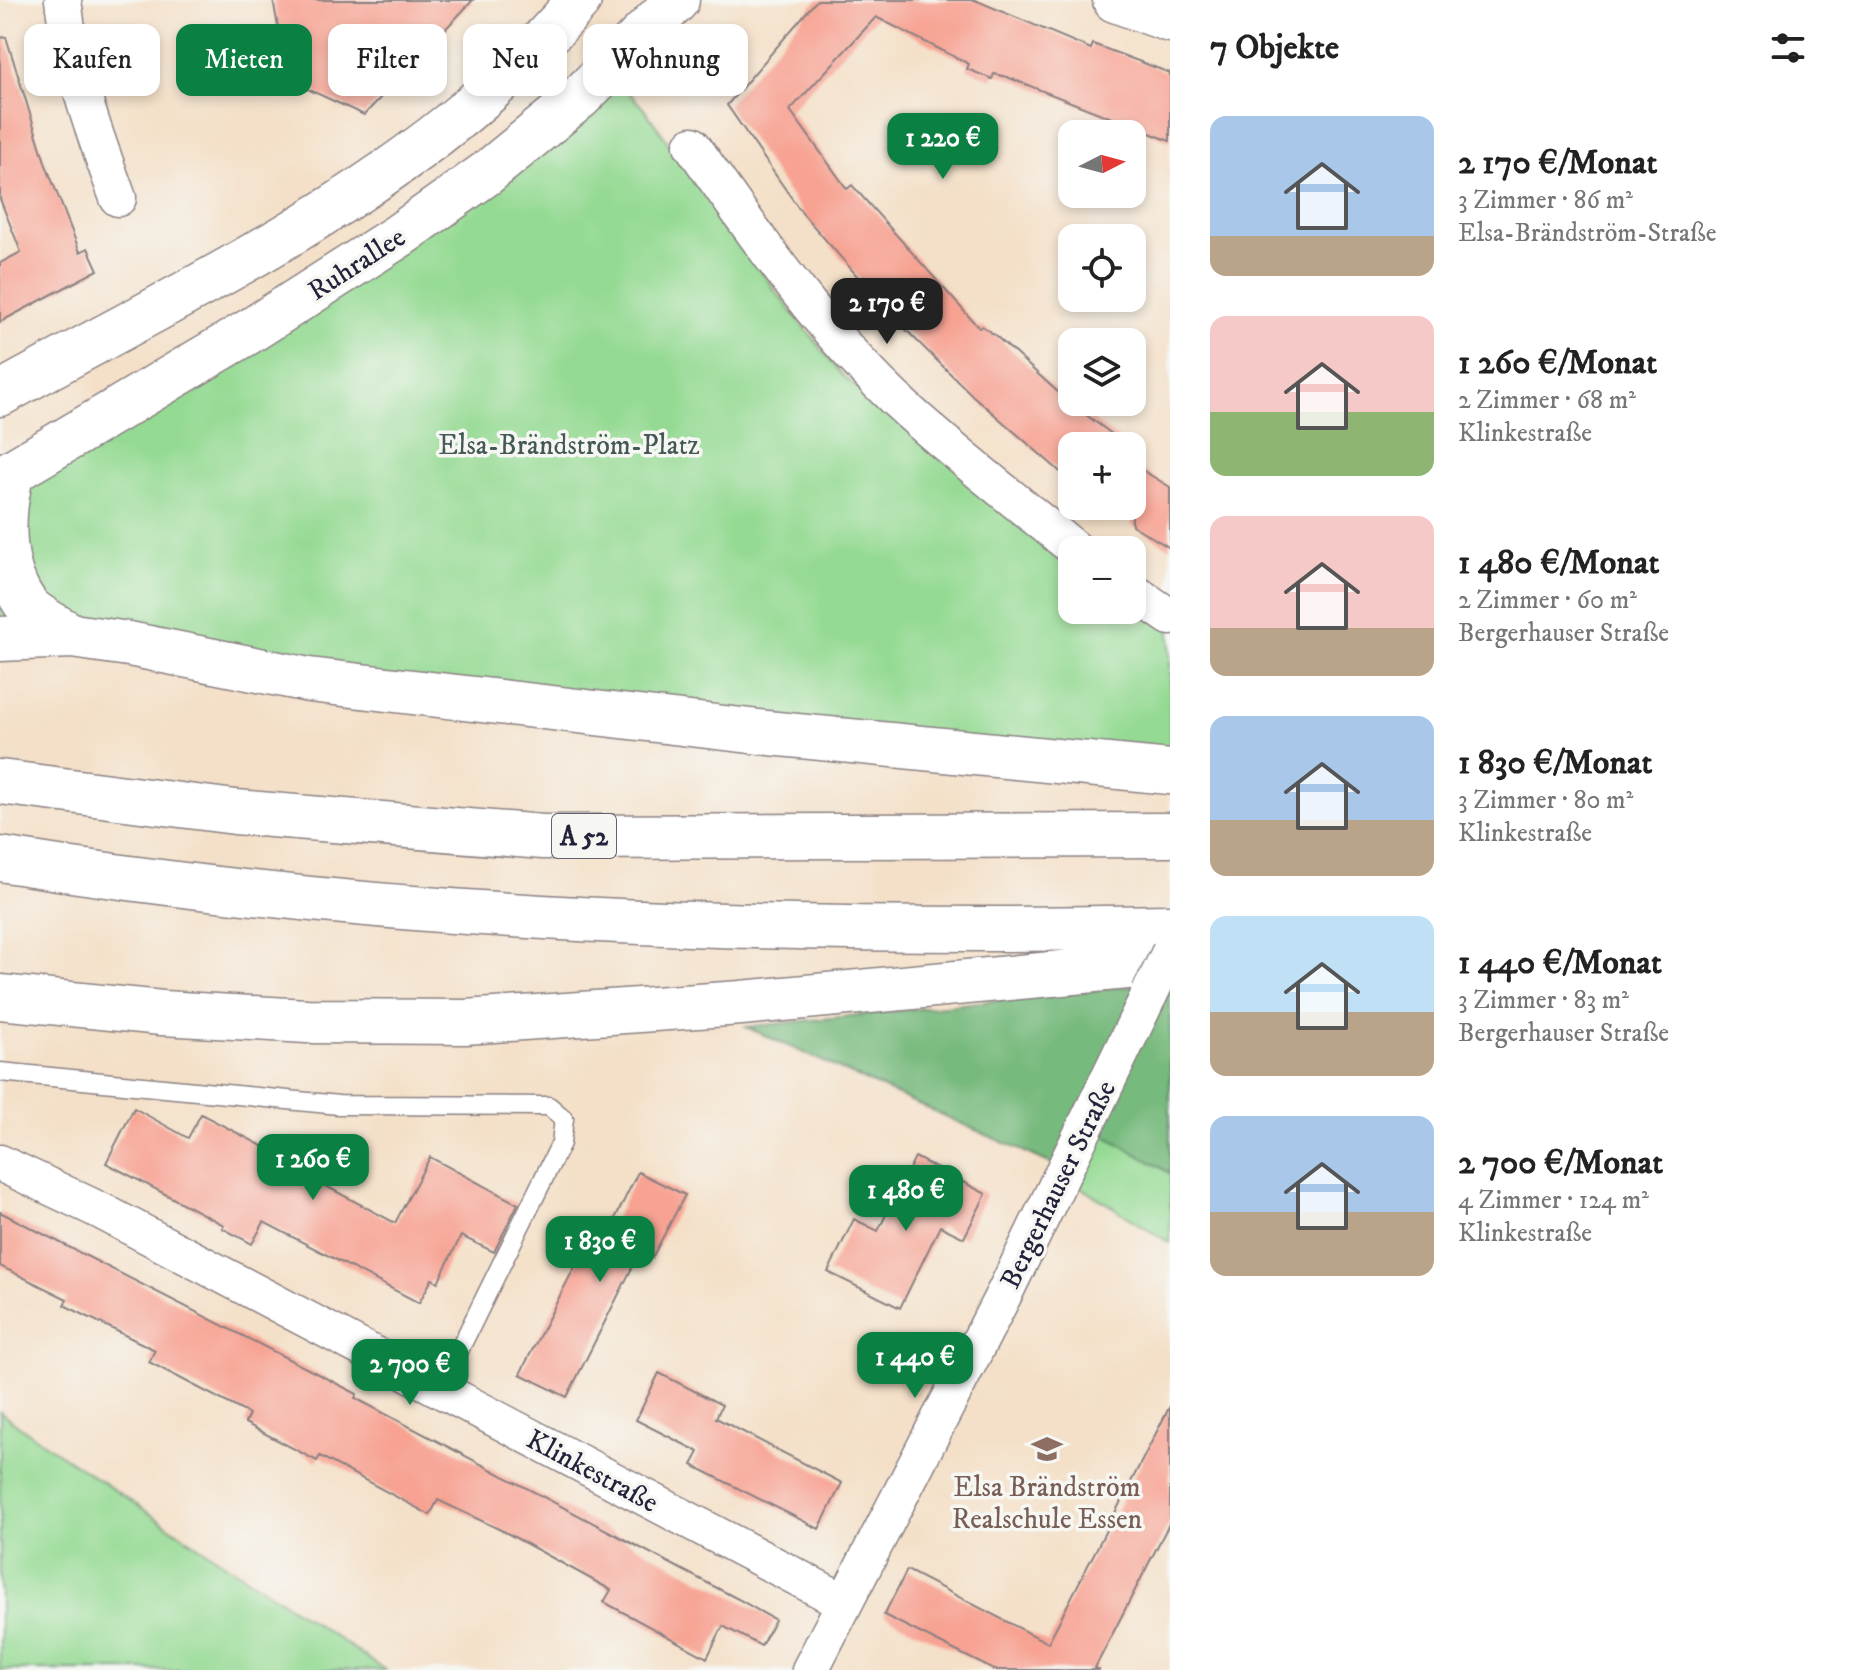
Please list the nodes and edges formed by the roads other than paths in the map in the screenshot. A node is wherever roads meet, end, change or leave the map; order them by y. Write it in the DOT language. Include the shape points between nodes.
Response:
graph roads {
  1 [pos="63,0"];
  2 [pos="579,0"];
  3 [pos="677,0"];
  4 [pos="1115,0"];
  5 [pos="1170,20"];
  6 [pos="692,145"];
  7 [pos="118,198"];
  8 [pos="0,394"];
  9 [pos="6,476"];
  10 [pos="1059,536"];
  11 [pos="1146,601"];
  12 [pos="1170,617"];
  13 [pos="72,636"];
  14 [pos="0,639"];
  15 [pos="1170,772"];
  16 [pos="0,782"];
  17 [pos="1170,835"];
  18 [pos="0,859"];
  19 [pos="1170,927"];
  20 [pos="1170,952"];
  21 [pos="1159,979"];
  22 [pos="0,997"];
  23 [pos="0,1072"];
  24 [pos="0,1163"];
  25 [pos="440,1389"];
  26 [pos="844,1602"];
  27 [pos="810,1670"];
  1 -- 7 [label="street" via="84,107"];
  2 -- 8 [label="main road" via="507,78 371,182 248,258"];
  3 -- 9 [label="main road, Ruhrallee" via="580,97 487,173 250,331"];
  4 -- 5 [label="main road"];
  6 -- 10 [label="street" via="824,323 906,409"];
  9 -- 13 [label="main road" via="1,567 29,608"];
  11 -- 12 [label="street"];
  13 -- 14 [label="main road"];
  13 -- 15 [label="main road" via="309,680"];
  16 -- 17 [label="main road, A 52" via="235,812 543,837"];
  18 -- 19 [label="main road" via="222,888 518,913 1002,930"];
  20 -- 21 [label="street, Bergerhauser Straße, bridge"];
  21 -- 22 [label="main road" via="465,1022 307,1021"];
  21 -- 26 [label="street, Bergerhauser Straße"];
  23 -- 25 [label="lane" via="339,1105 549,1106 564,1119 561,1143"];
  24 -- 25 [label="street, Klinkestraße"];
  25 -- 26 [label="street, Klinkestraße"];
  26 -- 27 [label="street, Bergerhauser Straße"];
}
